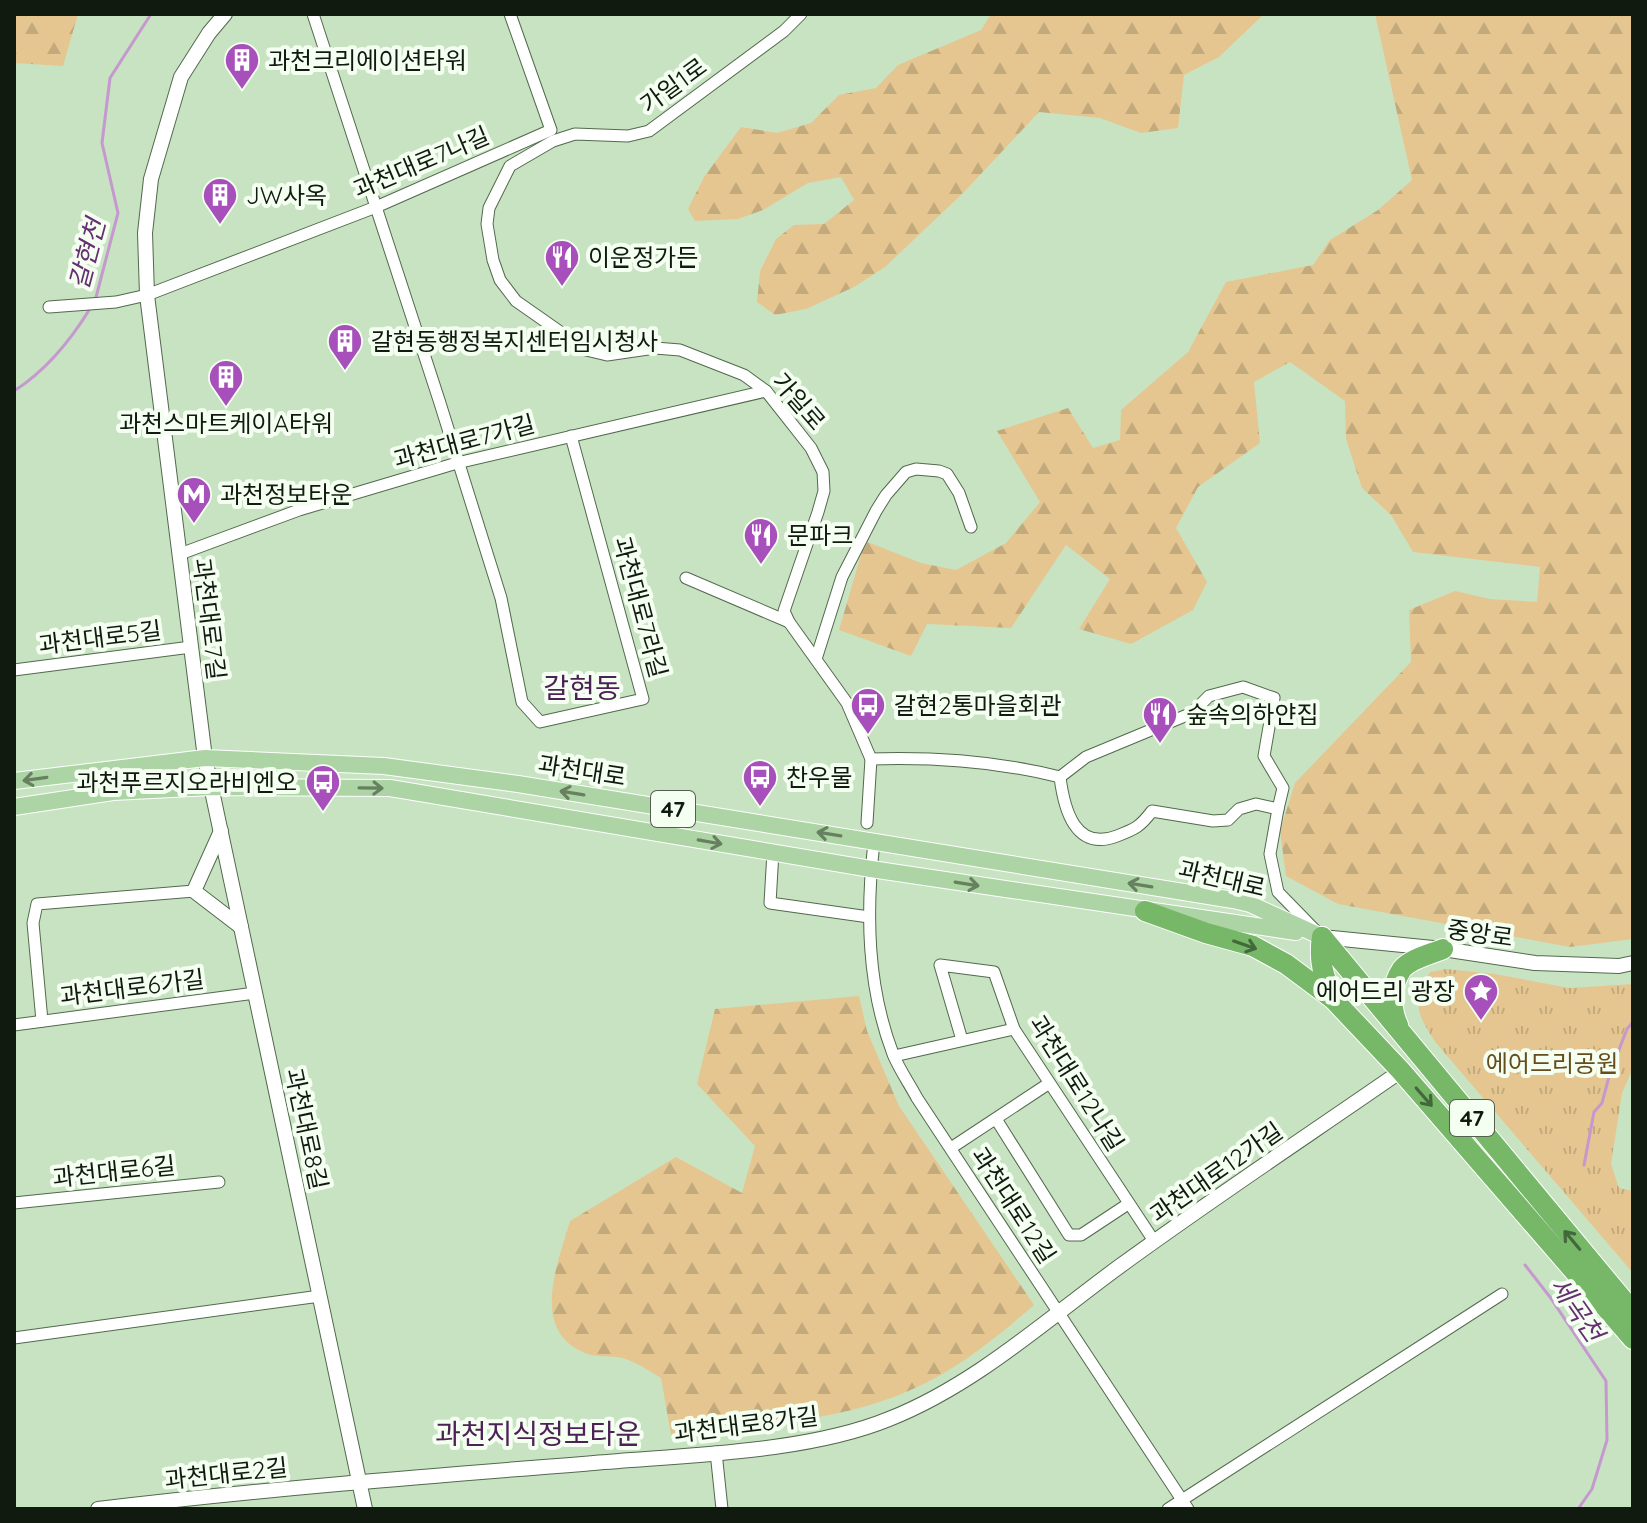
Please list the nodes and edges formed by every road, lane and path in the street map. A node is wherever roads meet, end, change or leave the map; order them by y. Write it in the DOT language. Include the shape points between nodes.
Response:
graph roads {
  1 [pos="225,14"];
  2 [pos="313,14"];
  3 [pos="510,14"];
  4 [pos="801,14"];
  5 [pos="510,166"];
  6 [pos="376,207"];
  7 [pos="147,295"];
  8 [pos="49,307"];
  9 [pos="766,391"];
  10 [pos="571,436"];
  11 [pos="457,463"];
  12 [pos="971,527"];
  13 [pos="180,554"];
  14 [pos="686,578"];
  15 [pos="789,622"];
  16 [pos="191,647"];
  17 [pos="816,659"];
  18 [pos="14,670"];
  19 [pos="205,758"];
  20 [pos="871,759"];
  21 [pos="1060,777"];
  22 [pos="14,781"];
  23 [pos="211,787"];
  24 [pos="14,807"];
  25 [pos="1278,809"];
  26 [pos="867,823"];
  27 [pos="221,831"];
  28 [pos="874,842"];
  29 [pos="773,852"];
  30 [pos="871,869"];
  31 [pos="194,891"];
  32 [pos="1233,900"];
  33 [pos="1145,911"];
  34 [pos="869,917"];
  35 [pos="1222,920"];
  36 [pos="241,927"];
  37 [pos="1322,937"];
  38 [pos="1443,949"];
  39 [pos="1633,963"];
  40 [pos="255,993"];
  41 [pos="1333,999"];
  42 [pos="42,1021"];
  43 [pos="14,1025"];
  44 [pos="1014,1029"];
  45 [pos="1401,1033"];
  46 [pos="962,1040"];
  47 [pos="894,1056"];
  48 [pos="1401,1071"];
  49 [pos="1048,1084"];
  50 [pos="996,1119"];
  51 [pos="951,1148"];
  52 [pos="219,1182"];
  53 [pos="14,1203"];
  54 [pos="1128,1204"];
  55 [pos="1154,1241"];
  56 [pos="1502,1294"];
  57 [pos="320,1296"];
  58 [pos="1057,1312"];
  59 [pos="1633,1312"];
  60 [pos="14,1338"];
  61 [pos="1633,1339"];
  62 [pos="716,1452"];
  63 [pos="359,1482"];
  64 [pos="1185,1504"];
  65 [pos="98,1509"];
  66 [pos="365,1509"];
  67 [pos="722,1509"];
  68 [pos="1168,1509"];
  1 -- 7 [label="street, 과천대로7길" via="181,77 151,179 145,233"];
  2 -- 6 [label="street"];
  3 -- 6 [label="street, 과천대로7나길" via="551,130"];
  4 -- 5 [label="street, 가일1로" via="649,131 628,136 575,134"];
  5 -- 9 [label="street, 가일로" via="489,208 487,224 500,280 516,301 586,350 607,355 680,350 744,375"];
  6 -- 7 [label="street, 과천대로7나길"];
  6 -- 11 [label="street"];
  7 -- 8 [label="street"];
  7 -- 13 [label="street, 과천대로7길"];
  9 -- 10 [label="street, 과천대로7가길"];
  9 -- 15 [label="street, 가일로" via="823,472 824,491 784,611"];
  10 -- 11 [label="street, 과천대로7가길"];
  10 -- 11 [label="street, 과천대로7라길" via="643,699 540,722 522,702 501,598"];
  11 -- 13 [label="street, 과천대로7가길" via="299,510"];
  12 -- 17 [label="street" via="947,474 906,472 881,503 842,577"];
  13 -- 16 [label="street, 과천대로7길"];
  14 -- 15 [label="street"];
  15 -- 17 [label="street"];
  16 -- 18 [label="street, 과천대로5길"];
  16 -- 19 [label="street, 과천대로7길"];
  17 -- 20 [label="street" via="847,703"];
  19 -- 22 [label="main road, 과천대로 / 47, one-way"];
  19 -- 23 [label="street, 과천대로8길"];
  28 -- 19 [label="main road, 과천대로 / 47, one-way" via="384,766"];
  20 -- 21 [label="street" via="958,759"];
  20 -- 26 [label="street"];
  21 -- 25 [label="street" via="1071,820 1087,837 1104,841 1141,826 1152,811 1213,821 1228,820 1239,809 1256,804"];
  21 -- 25 [label="street" via="1086,757 1192,713 1209,696 1243,687 1274,698 1264,756 1283,788"];
  23 -- 24 [label="main road, 과천대로" via="113,792"];
  23 -- 27 [label="street, 과천대로8길"];
  23 -- 29 [label="main road, 과천대로, one-way" via="390,788"];
  25 -- 37 [label="street" via="1270,854 1278,892"];
  27 -- 31 [label="street"];
  27 -- 36 [label="street, 과천대로8길"];
  28 -- 30 [label="street, 과천대로12길"];
  32 -- 28 [label="main road, 과천대로 / 47, one-way"];
  29 -- 30 [label="main road, 과천대로"];
  29 -- 34 [label="street" via="770,903"];
  30 -- 33 [label="main road, 과천대로, one-way"];
  30 -- 34 [label="street, 과천대로12길"];
  31 -- 36 [label="street"];
  31 -- 42 [label="street" via="37,904 33,923"];
  32 -- 35 [label="main road" via="1235,911"];
  32 -- 37 [label="main road, 과천대로 / 47"];
  33 -- 35 [label="main road, 과천대로"];
  33 -- 41 [label="highway, one-way" via="1253,946"];
  34 -- 47 [label="street, 과천대로12길" via="878,1005"];
  35 -- 37 [label="main road, 과천대로"];
  36 -- 40 [label="street, 과천대로8길"];
  37 -- 38 [label="street, 중앙로"];
  37 -- 41 [label="highway" via="1318,955"];
  37 -- 45 [label="highway, 47"];
  38 -- 39 [label="street, 중앙로" via="1535,963"];
  38 -- 45 [label="highway" via="1403,968 1393,992 1392,1015"];
  40 -- 42 [label="street, 과천대로6가길"];
  40 -- 57 [label="street, 과천대로8길"];
  41 -- 48 [label="highway"];
  42 -- 43 [label="street, 과천대로6가길"];
  44 -- 46 [label="street"];
  44 -- 46 [label="street, 과천대로12나길" via="994,972 940,965"];
  44 -- 49 [label="street, 과천대로12나길"];
  59 -- 45 [label="highway, 47, one-way"];
  46 -- 47 [label="street"];
  47 -- 51 [label="street, 과천대로12길"];
  48 -- 55 [label="street, 과천대로12가길"];
  48 -- 61 [label="highway, one-way"];
  49 -- 50 [label="street"];
  49 -- 54 [label="street, 과천대로12나길"];
  50 -- 51 [label="street"];
  50 -- 54 [label="street" via="1069,1235 1081,1235"];
  51 -- 58 [label="street, 과천대로12길"];
  52 -- 53 [label="street, 과천대로6길"];
  54 -- 55 [label="street, 과천대로12나길"];
  55 -- 58 [label="street, 과천대로12가길"];
  56 -- 64 [label="street"];
  57 -- 60 [label="street"];
  57 -- 63 [label="street, 과천대로8길"];
  58 -- 62 [label="street, 과천대로8가길" via="975,1373 887,1420 805,1442"];
  58 -- 64 [label="street, 과천대로12길"];
  62 -- 63 [label="street, 과천대로8가길"];
  62 -- 67 [label="street"];
  63 -- 65 [label="street, 과천대로2길"];
  63 -- 66 [label="street, 과천대로8길"];
  64 -- 68 [label="street"];
}
